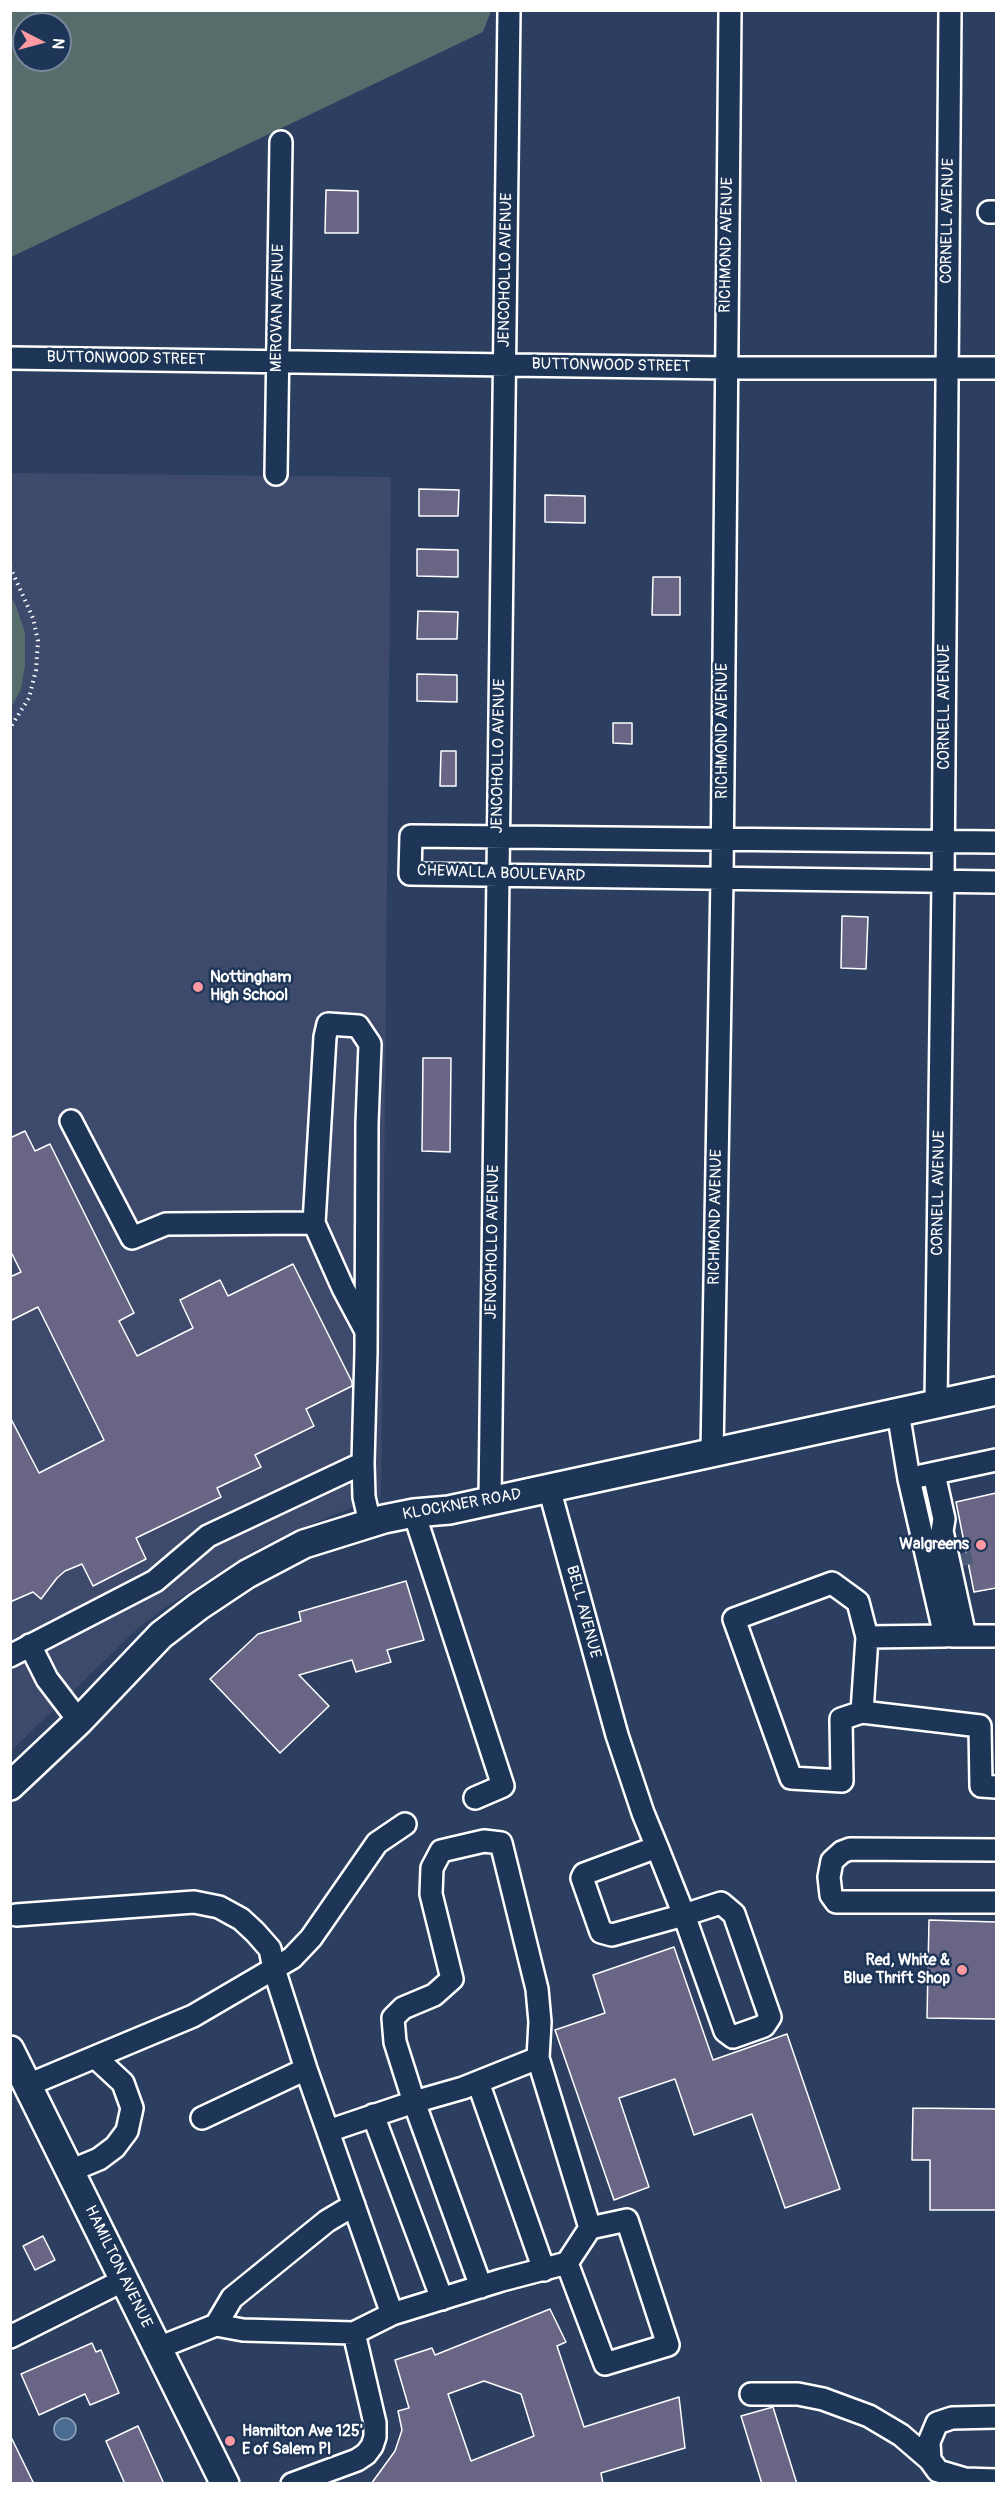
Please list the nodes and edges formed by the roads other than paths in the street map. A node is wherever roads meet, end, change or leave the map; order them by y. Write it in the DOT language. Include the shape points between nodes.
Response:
graph roads {
  1 [pos="509,10"];
  2 [pos="730,10"];
  3 [pos="951,10"];
  4 [pos="281,142"];
  5 [pos="10,358"];
  6 [pos="278,362"];
  7 [pos="504,365"];
  8 [pos="725,368"];
  9 [pos="947,368"];
  10 [pos="996,368"];
  11 [pos="276,474"];
  12 [pos="498,837"];
  13 [pos="723,839"];
  14 [pos="944,842"];
  15 [pos="996,842"];
  16 [pos="497,875"];
  17 [pos="722,878"];
  18 [pos="943,881"];
  19 [pos="996,882"];
  20 [pos="71,1121"];
  21 [pos="314,1223"];
  22 [pos="366,1331"];
  23 [pos="996,1391"];
  24 [pos="936,1403"];
  25 [pos="898,1412"];
  26 [pos="712,1452"];
  27 [pos="996,1461"];
  28 [pos="363,1463"];
  29 [pos="934,1474"];
  30 [pos="909,1479"];
  31 [pos="549,1488"];
  32 [pos="490,1501"];
  33 [pos="414,1513"];
  34 [pos="944,1519"];
  35 [pos="370,1523"];
  36 [pos="971,1636"];
  37 [pos="867,1637"];
  38 [pos="30,1645"];
  39 [pos="10,1656"];
  40 [pos="862,1712"];
  41 [pos="78,1720"];
  42 [pos="10,1786"];
  43 [pos="996,1787"];
  44 [pos="474,1798"];
  45 [pos="405,1824"];
  46 [pos="657,1847"];
  47 [pos="996,1850"];
  48 [pos="996,1902"];
  49 [pos="16,1915"];
  50 [pos="684,1915"];
  51 [pos="274,1969"];
  52 [pos="10,2050"];
  53 [pos="95,2057"];
  54 [pos="538,2058"];
  55 [pos="306,2069"];
  56 [pos="478,2082"];
  57 [pos="28,2085"];
  58 [pos="414,2102"];
  59 [pos="373,2115"];
  60 [pos="202,2118"];
  61 [pos="328,2131"];
  62 [pos="70,2171"];
  63 [pos="354,2205"];
  64 [pos="590,2228"];
  65 [pos="567,2264"];
  66 [pos="544,2270"];
  67 [pos="124,2280"];
  68 [pos="481,2287"];
  69 [pos="442,2299"];
  70 [pos="392,2314"];
  71 [pos="216,2325"];
  72 [pos="354,2333"];
  73 [pos="10,2337"];
  74 [pos="158,2348"];
  75 [pos="751,2394"];
  76 [pos="996,2417"];
  77 [pos="930,2460"];
  78 [pos="996,2480"];
  79 [pos="225,2484"];
  80 [pos="292,2484"];
  1 -- 7 [label="street, JENCOHOLLO AVENUE"];
  2 -- 8 [label="street, RICHMOND AVENUE"];
  3 -- 9 [label="street, CORNELL AVENUE"];
  4 -- 6 [label="street, MEROVAN AVENUE"];
  5 -- 6 [label="street, BUTTONWOOD STREET"];
  6 -- 7 [label="street, BUTTONWOOD STREET"];
  6 -- 11 [label="street, MEROVAN AVENUE"];
  7 -- 8 [label="street, BUTTONWOOD STREET"];
  7 -- 12 [label="street, JENCOHOLLO AVENUE"];
  8 -- 9 [label="street, BUTTONWOOD STREET"];
  8 -- 13 [label="street, RICHMOND AVENUE"];
  9 -- 10 [label="street, BUTTONWOOD STREET"];
  9 -- 14 [label="street, CORNELL AVENUE"];
  12 -- 13 [label="street, CHEWALLA BOULEVARD"];
  12 -- 16 [label="street, JENCOHOLLO AVENUE"];
  12 -- 16 [label="street, CHEWALLA BOULEVARD" via="411,836 410,874"];
  13 -- 14 [label="street, CHEWALLA BOULEVARD"];
  13 -- 17 [label="street, RICHMOND AVENUE"];
  14 -- 15 [label="street, CHEWALLA BOULEVARD"];
  14 -- 18 [label="street, CORNELL AVENUE"];
  16 -- 17 [label="street, CHEWALLA BOULEVARD"];
  16 -- 32 [label="street, JENCOHOLLO AVENUE"];
  17 -- 18 [label="street, CHEWALLA BOULEVARD"];
  17 -- 26 [label="street, RICHMOND AVENUE"];
  18 -- 19 [label="street, CHEWALLA BOULEVARD"];
  18 -- 24 [label="street, CORNELL AVENUE"];
  20 -- 21 [label="street" via="132,1238 166,1224"];
  21 -- 22 [label="street"];
  21 -- 22 [label="street" via="325,1037 328,1024 358,1026 370,1044"];
  22 -- 28 [label="street"];
  23 -- 24 [label="main road, KLOCKNER ROAD"];
  24 -- 25 [label="main road, KLOCKNER ROAD"];
  25 -- 26 [label="main road, KLOCKNER ROAD"];
  25 -- 30 [label="street"];
  26 -- 31 [label="main road, KLOCKNER ROAD"];
  27 -- 29 [label="street"];
  28 -- 35 [label="street"];
  28 -- 38 [label="street" via="208,1536 154,1581"];
  29 -- 30 [label="street"];
  29 -- 34 [label="street"];
  30 -- 36 [label="street"];
  31 -- 32 [label="main road, KLOCKNER ROAD"];
  31 -- 46 [label="street, BELL AVENUE" via="617,1735"];
  32 -- 33 [label="main road, KLOCKNER ROAD"];
  33 -- 35 [label="main road, KLOCKNER ROAD"];
  33 -- 44 [label="street" via="503,1786"];
  34 -- 36 [label="street" via="942,1531"];
  34 -- 36 [label="street" via="954,1526"];
  35 -- 41 [label="main road, KLOCKNER ROAD" via="304,1544 199,1606 161,1635"];
  36 -- 37 [label="street"];
  37 -- 40 [label="street"];
  37 -- 40 [label="street" via="858,1602 832,1583 734,1619 791,1778 842,1781 841,1719"];
  38 -- 39 [label="street"];
  38 -- 41 [label="street" via="47,1679"];
  40 -- 43 [label="street" via="980,1726 981,1786"];
  41 -- 42 [label="main road, KLOCKNER ROAD"];
  45 -- 51 [label="street" via="377,1843 310,1938 292,1958"];
  46 -- 50 [label="street, BELL AVENUE"];
  46 -- 50 [label="street" via="584,1874 582,1878 601,1932 612,1935"];
  47 -- 48 [label="street" via="850,1849 832,1862 830,1878 831,1895 836,1902"];
  49 -- 51 [label="street" via="194,1902 219,1907 242,1919 270,1949"];
  50 -- 50 [label="street" via="725,2031 733,2037 764,2026 770,2017 734,1914 721,1903"];
  51 -- 53 [label="street" via="193,2016"];
  51 -- 55 [label="street"];
  52 -- 57 [label="main road, HAMILTON AVENUE"];
  53 -- 57 [label="street"];
  53 -- 62 [label="street" via="123,2083 132,2108 127,2131 99,2159"];
  54 -- 56 [label="street"];
  54 -- 58 [label="street" via="537,1989 501,1843 484,1841 441,1851 432,1868 431,1894 452,1979 434,1995 403,2008 393,2018 395,2042"];
  54 -- 64 [label="street"];
  55 -- 60 [label="street"];
  55 -- 61 [label="street"];
  56 -- 58 [label="street"];
  56 -- 66 [label="street"];
  57 -- 62 [label="main road, HAMILTON AVENUE"];
  58 -- 59 [label="street"];
  58 -- 68 [label="street"];
  59 -- 61 [label="street"];
  59 -- 69 [label="street"];
  61 -- 63 [label="street"];
  62 -- 67 [label="main road, HAMILTON AVENUE"];
  63 -- 70 [label="street"];
  63 -- 71 [label="street" via="327,2221 232,2298"];
  64 -- 65 [label="street"];
  64 -- 65 [label="street" via="627,2220 668,2345 605,2364"];
  65 -- 66 [label="street"];
  66 -- 68 [label="street"];
  67 -- 73 [label="street"];
  67 -- 74 [label="main road, HAMILTON AVENUE"];
  68 -- 69 [label="street"];
  69 -- 70 [label="street"];
  70 -- 72 [label="street"];
  71 -- 72 [label="street" via="243,2331"];
  71 -- 74 [label="street"];
  72 -- 80 [label="street" via="375,2423 372,2446 357,2460"];
  74 -- 79 [label="main road, HAMILTON AVENUE"];
  75 -- 77 [label="street" via="798,2394 823,2399 869,2416 901,2435"];
  76 -- 77 [label="street" via="952,2418 937,2423 929,2442"];
  77 -- 78 [label="street" via="938,2471 947,2474"];
}
